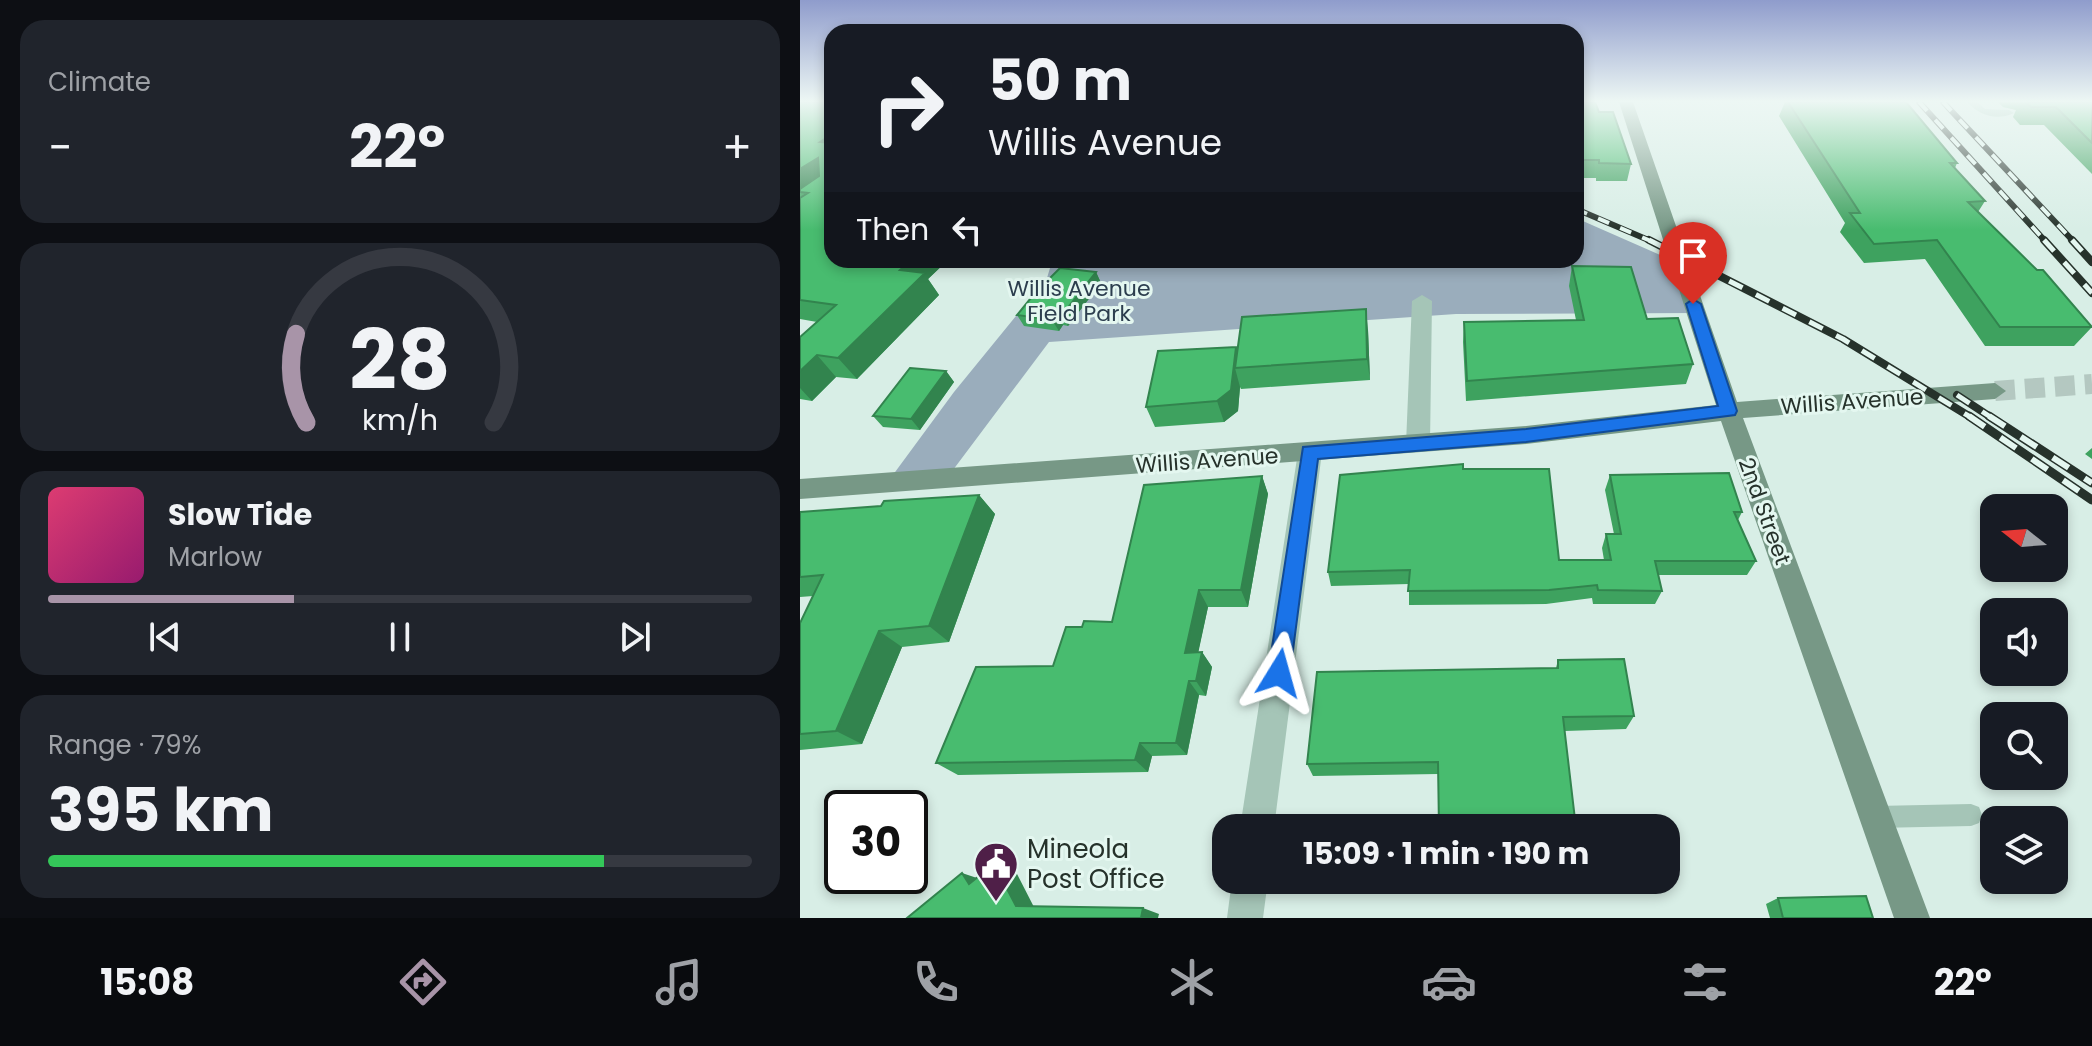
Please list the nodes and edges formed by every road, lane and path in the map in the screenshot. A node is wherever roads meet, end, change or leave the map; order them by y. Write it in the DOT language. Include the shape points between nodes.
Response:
graph roads {
  1 [pos="1640,145"];
  2 [pos="1422,301"];
  3 [pos="1995,391"];
  4 [pos="1729,411"];
  5 [pos="1418,444"];
  6 [pos="1310,452"];
  7 [pos="800,489"];
  8 [pos="1259,814"];
  9 [pos="1971,815"];
  10 [pos="1876,817"];
  11 [pos="1248,894"];
  12 [pos="1245,918"];
  13 [pos="1912,918"];
  1 -- 4 [label="main road, 2nd Street"];
  2 -- 5 [label="street"];
  3 -- 4 [label="main road, Willis Avenue"];
  4 -- 5 [label="main road, Willis Avenue"];
  4 -- 10 [label="main road, 2nd Street"];
  5 -- 6 [label="main road, Willis Avenue"];
  6 -- 7 [label="main road, Willis Avenue"];
  6 -- 8 [label="street"];
  9 -- 10 [label="lane"];
  10 -- 13 [label="main road, 2nd Street"];
  11 -- 12 [label="street"];
}
